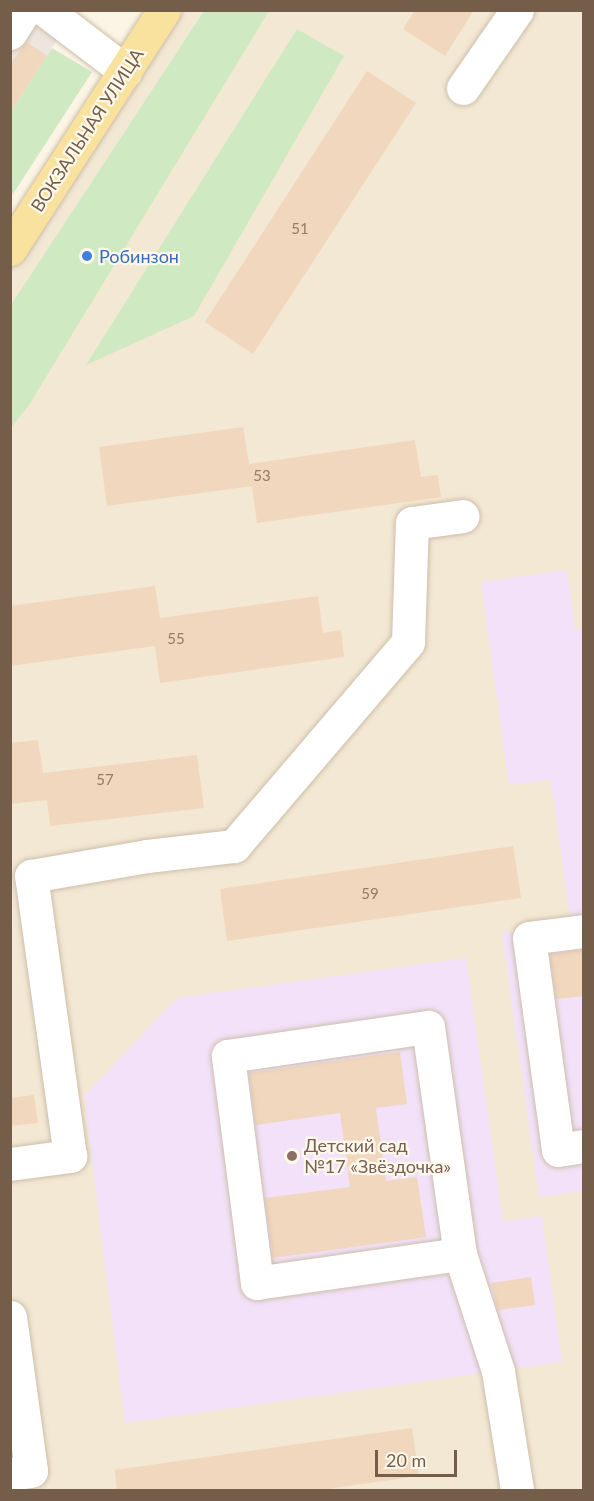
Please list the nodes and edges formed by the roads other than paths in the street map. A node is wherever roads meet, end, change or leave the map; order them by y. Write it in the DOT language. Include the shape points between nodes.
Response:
graph roads {
  1 [pos="45,10"];
  2 [pos="164,10"];
  3 [pos="517,10"];
  4 [pos="125,71"];
  5 [pos="463,88"];
  6 [pos="10,249"];
  7 [pos="463,516"];
  8 [pos="584,931"];
  9 [pos="584,1146"];
  10 [pos="10,1164"];
  11 [pos="460,1254"];
  12 [pos="10,1317"];
  13 [pos="10,1474"];
  14 [pos="517,1491"];
  1 -- 4 [label="lane"];
  2 -- 4 [label="main road, ВОКЗАЛЬНАЯ УЛИЦА"];
  3 -- 5 [label="lane"];
  4 -- 6 [label="main road, ВОКЗАЛЬНАЯ УЛИЦА"];
  7 -- 10 [label="lane" via="412,523 408,642 234,846 31,876 70,1156"];
  8 -- 9 [label="lane" via="529,938 558,1150"];
  11 -- 11 [label="lane" via="429,1027 228,1056 257,1283"];
  11 -- 14 [label="lane" via="498,1371"];
  12 -- 13 [label="lane" via="31,1471"];
}
